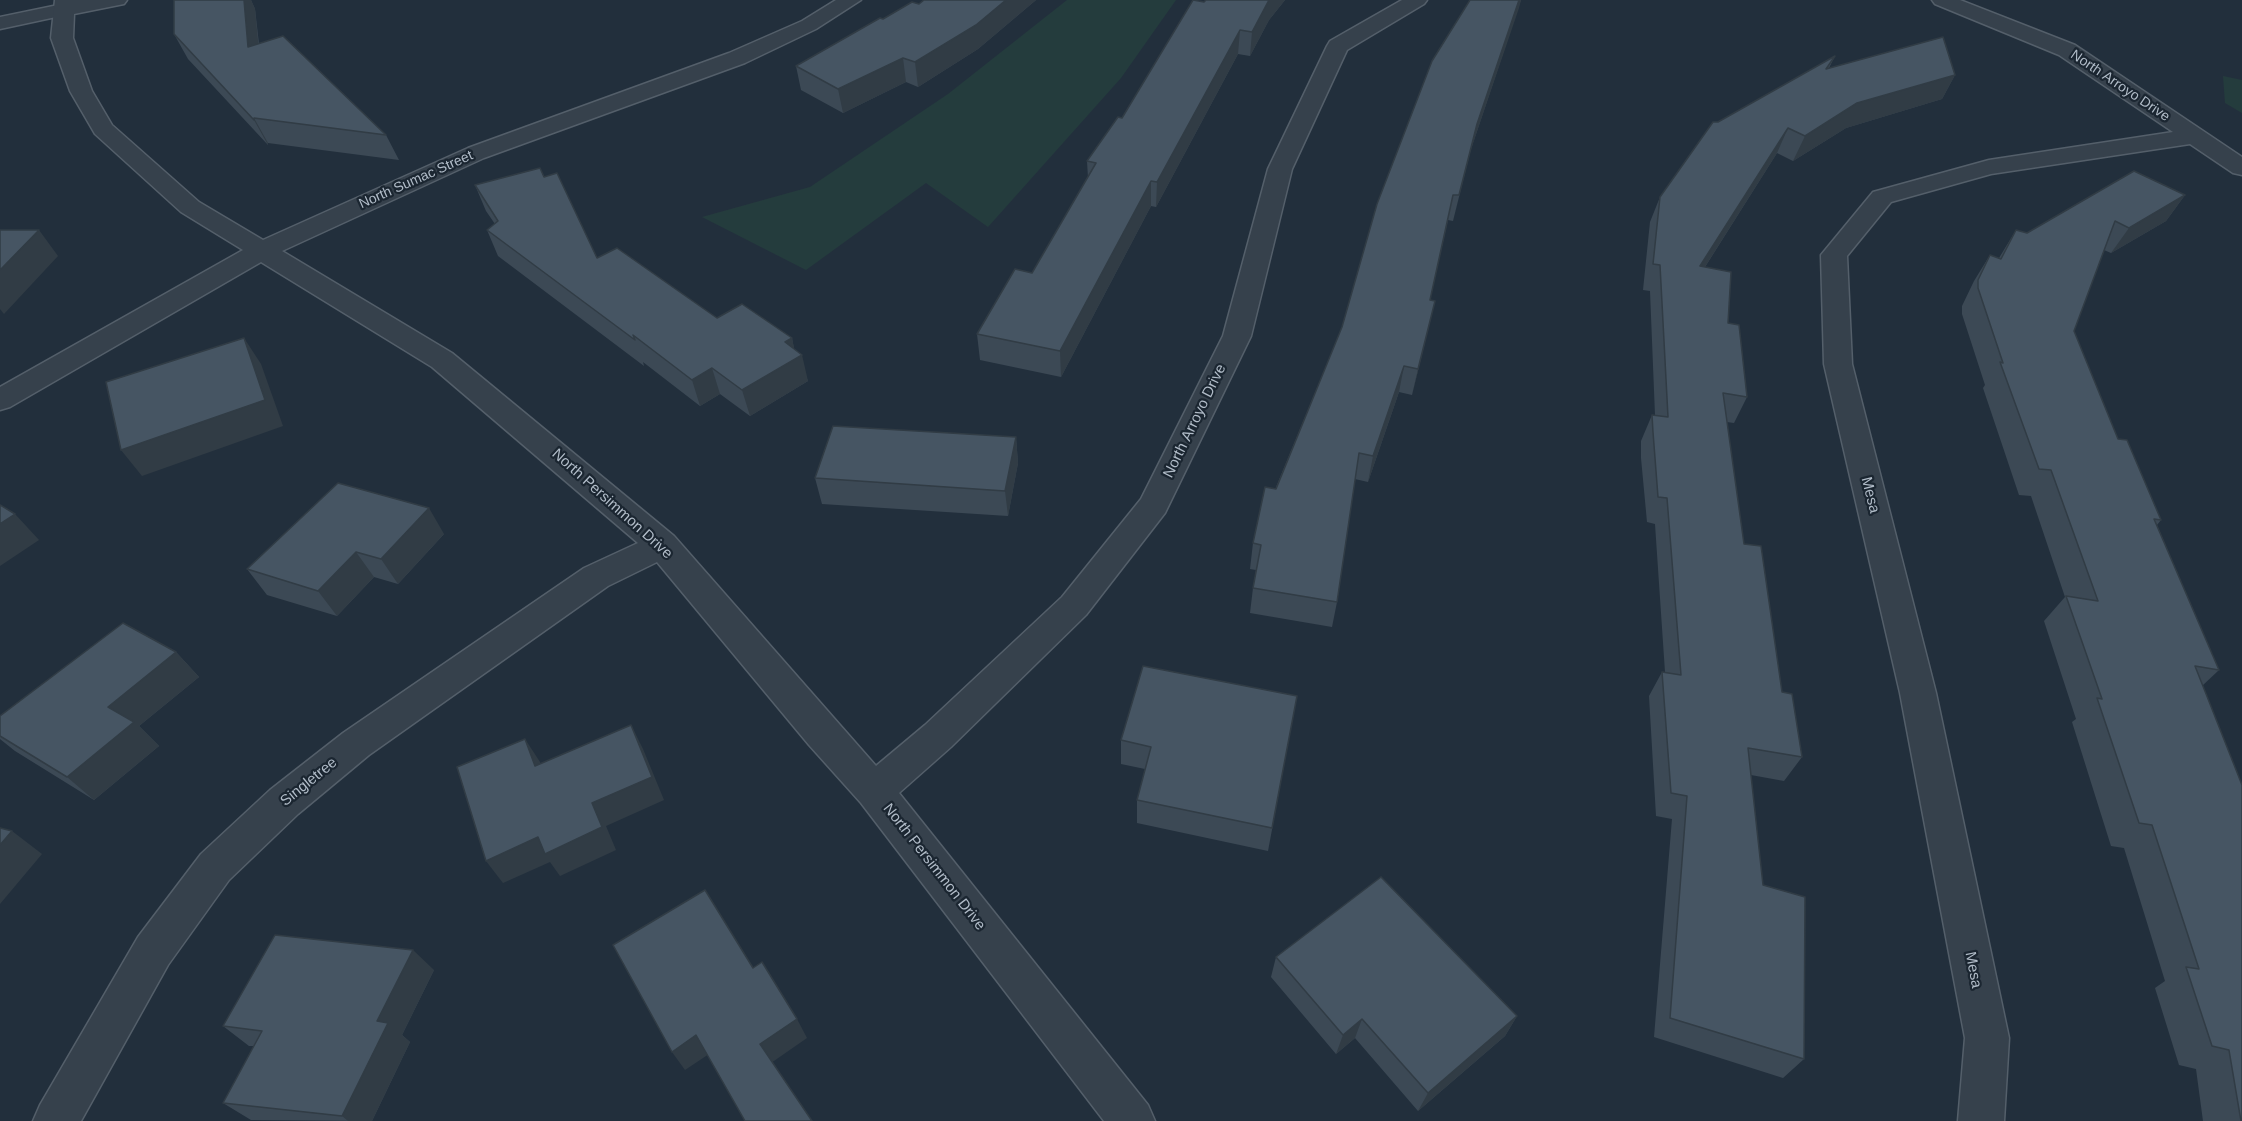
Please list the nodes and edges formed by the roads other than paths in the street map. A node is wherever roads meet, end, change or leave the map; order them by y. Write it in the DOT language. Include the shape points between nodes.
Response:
graph roads {
  1 [pos="117,0"];
  2 [pos="851,0"];
  3 [pos="1417,0"];
  4 [pos="1942,0"];
  5 [pos="64,5"];
  6 [pos="0,23"];
  7 [pos="2195,136"];
  8 [pos="2242,168"];
  9 [pos="263,250"];
  10 [pos="0,400"];
  11 [pos="662,545"];
  12 [pos="874,791"];
  13 [pos="56,1121"];
  14 [pos="1132,1121"];
  15 [pos="1981,1121"];
  1 -- 5 [label="street"];
  2 -- 9 [label="street, North Sumac Street" via="809,25 737,58 476,153"];
  3 -- 12 [label="street, North Arroyo Drive" via="1338,46 1280,169 1237,336 1154,506 1074,606 938,736"];
  4 -- 7 [label="street, North Arroyo Drive" via="2067,50"];
  5 -- 6 [label="street"];
  5 -- 9 [label="street, North Persimmon Drive" via="62,38 81,91 103,129 190,207"];
  7 -- 8 [label="street, North Arroyo Drive"];
  7 -- 15 [label="street, Mesa" via="1989,167 1882,197 1834,255 1838,364 1918,693 1987,1038"];
  9 -- 10 [label="street, North Sumac Street"];
  9 -- 11 [label="street, North Persimmon Drive" via="442,360"];
  11 -- 12 [label="street, North Persimmon Drive"];
  11 -- 13 [label="street, Singletree" via="596,577 356,744 284,802 215,867 153,951"];
  12 -- 14 [label="street, North Persimmon Drive"];
}
